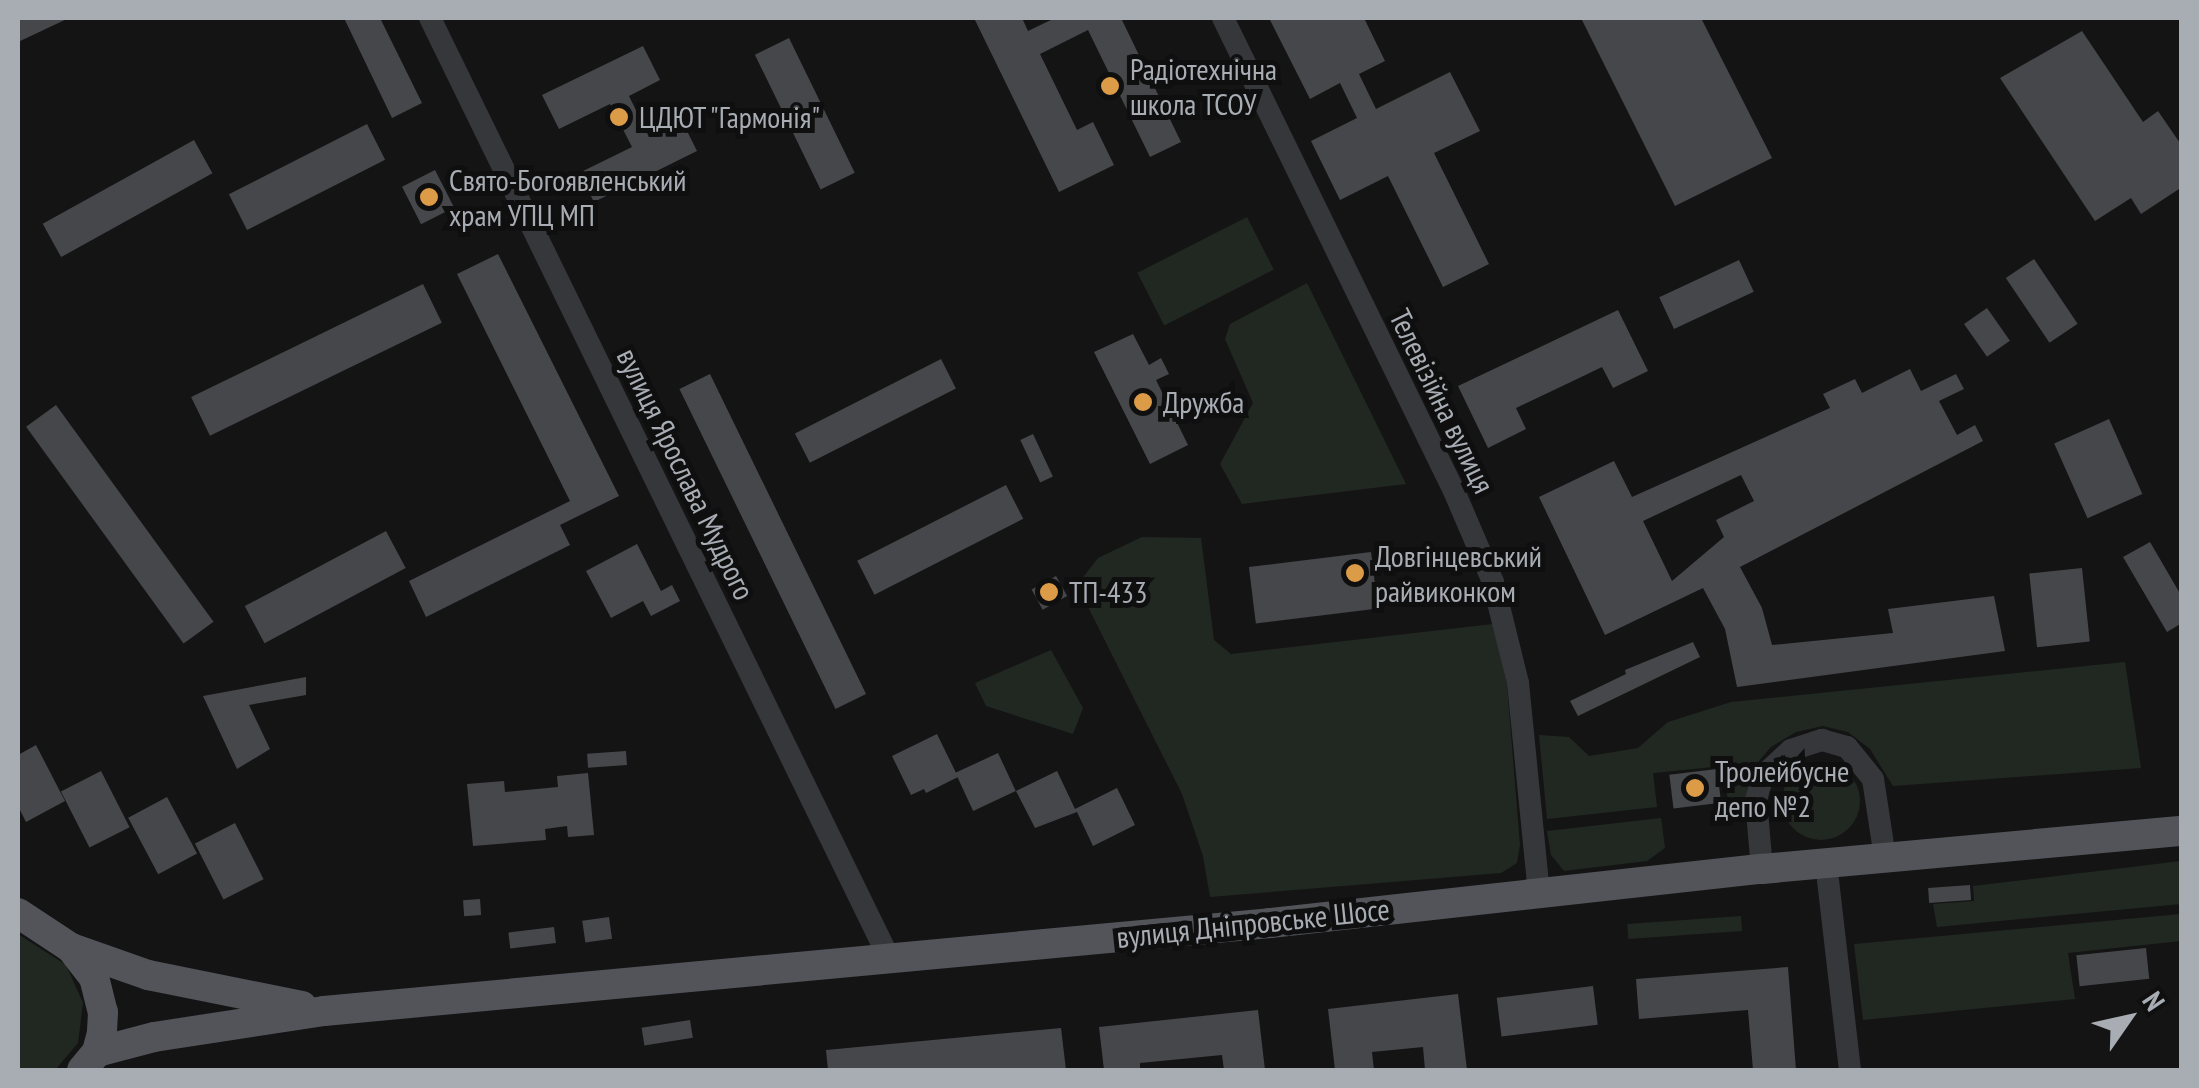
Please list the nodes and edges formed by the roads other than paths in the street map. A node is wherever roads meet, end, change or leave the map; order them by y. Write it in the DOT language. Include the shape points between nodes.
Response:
graph roads {
  1 [pos="430,18"];
  2 [pos="1223,18"];
  3 [pos="2182,831"];
  4 [pos="1884,858"];
  5 [pos="1826,863"];
  6 [pos="1762,869"];
  7 [pos="1539,893"];
  8 [pos="18,913"];
  9 [pos="72,948"];
  10 [pos="888,956"];
  11 [pos="324,1011"];
  12 [pos="90,1061"];
  13 [pos="1850,1070"];
  1 -- 10 [label="street, вулиця Ярослава Мудрого"];
  2 -- 7 [label="street, Телевізійна вулиця" via="1493,582 1518,683"];
  3 -- 4 [label="main road, вулиця Дніпровське Шосе"];
  4 -- 5 [label="main road, вулиця Дніпровське Шосе"];
  4 -- 6 [label="street" via="1873,779 1847,747 1822,740 1791,750 1763,776 1756,800"];
  5 -- 6 [label="main road, вулиця Дніпровське Шосе"];
  5 -- 13 [label="street"];
  6 -- 7 [label="main road, вулиця Дніпровське Шосе"];
  7 -- 10 [label="main road, вулиця Дніпровське Шосе"];
  8 -- 9 [label="main road"];
  9 -- 11 [label="main road" via="148,975"];
  9 -- 12 [label="main road" via="94,977 103,1012"];
  10 -- 11 [label="main road, вулиця Дніпровське Шосе"];
  11 -- 12 [label="main road" via="154,1036"];
}
